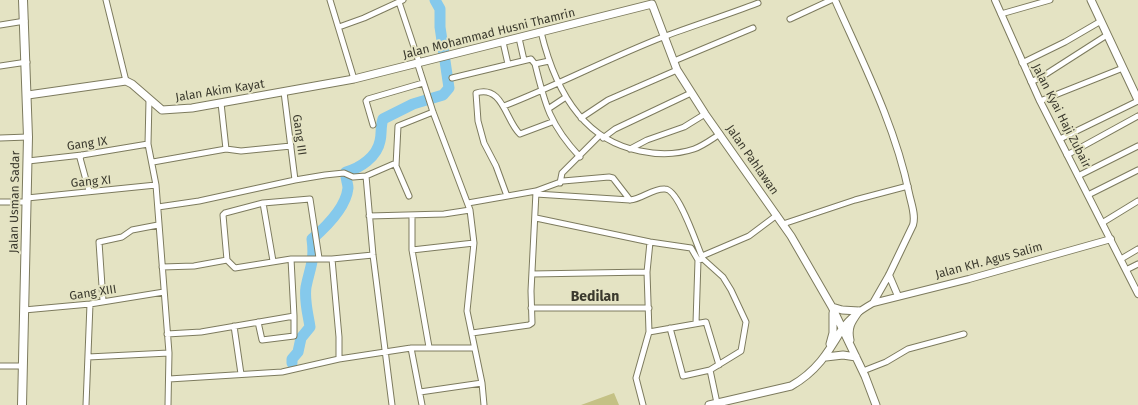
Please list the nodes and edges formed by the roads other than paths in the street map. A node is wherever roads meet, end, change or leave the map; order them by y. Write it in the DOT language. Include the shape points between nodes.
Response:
graph roads {
  1 [pos="23,0"];
  2 [pos="106,0"];
  3 [pos="330,0"];
  4 [pos="831,0"];
  5 [pos="835,0"];
  6 [pos="995,0"];
  7 [pos="1050,0"];
  8 [pos="1091,0"];
  9 [pos="401,1"];
  10 [pos="652,2"];
  11 [pos="758,3"];
  12 [pos="1001,14"];
  13 [pos="790,19"];
  14 [pos="24,21"];
  15 [pos="1101,22"];
  16 [pos="0,25"];
  17 [pos="338,27"];
  18 [pos="753,28"];
  19 [pos="541,32"];
  20 [pos="1107,35"];
  21 [pos="663,37"];
  22 [pos="519,38"];
  23 [pos="503,42"];
  24 [pos="524,60"];
  25 [pos="549,61"];
  26 [pos="674,61"];
  27 [pos="27,62"];
  28 [pos="418,62"];
  29 [pos="1022,63"];
  30 [pos="508,64"];
  31 [pos="535,64"];
  32 [pos="0,66"];
  33 [pos="1123,68"];
  34 [pos="677,70"];
  35 [pos="452,78"];
  36 [pos="354,79"];
  37 [pos="126,81"];
  38 [pos="1032,82"];
  39 [pos="423,83"];
  40 [pos="558,84"];
  41 [pos="542,91"];
  42 [pos="284,92"];
  43 [pos="691,93"];
  44 [pos="28,95"];
  45 [pos="566,97"];
  46 [pos="149,100"];
  47 [pos="1138,100"];
  48 [pos="1040,101"];
  49 [pos="221,103"];
  50 [pos="504,106"];
  51 [pos="548,109"];
  52 [pos="433,112"];
  53 [pos="705,114"];
  54 [pos="1138,116"];
  55 [pos="581,118"];
  56 [pos="552,122"];
  57 [pos="373,125"];
  58 [pos="720,134"];
  59 [pos="28,136"];
  60 [pos="602,137"];
  61 [pos="0,138"];
  62 [pos="1060,139"];
  63 [pos="148,144"];
  64 [pos="291,146"];
  65 [pos="1138,146"];
  66 [pos="226,149"];
  67 [pos="630,149"];
  68 [pos="1067,155"];
  69 [pos="82,156"];
  70 [pos="580,157"];
  71 [pos="28,161"];
  72 [pos="153,162"];
  73 [pos="396,163"];
  74 [pos="1138,170"];
  75 [pos="366,176"];
  76 [pos="1078,176"];
  77 [pos="295,180"];
  78 [pos="560,183"];
  79 [pos="156,185"];
  80 [pos="908,186"];
  81 [pos="89,191"];
  82 [pos="536,192"];
  83 [pos="409,196"];
  84 [pos="507,196"];
  85 [pos="1088,196"];
  86 [pos="27,200"];
  87 [pos="630,200"];
  88 [pos="1138,201"];
  89 [pos="0,202"];
  90 [pos="263,203"];
  91 [pos="468,204"];
  92 [pos="158,207"];
  93 [pos="470,210"];
  94 [pos="412,215"];
  95 [pos="777,215"];
  96 [pos="369,216"];
  97 [pos="536,218"];
  98 [pos="1102,223"];
  99 [pos="783,224"];
  100 [pos="158,225"];
  101 [pos="1111,239"];
  102 [pos="650,242"];
  103 [pos="474,243"];
  104 [pos="1138,249"];
  105 [pos="412,250"];
  106 [pos="373,255"];
  107 [pos="318,258"];
  108 [pos="701,258"];
  109 [pos="291,259"];
  110 [pos="332,259"];
  111 [pos="1121,259"];
  112 [pos="227,260"];
  113 [pos="273,261"];
  114 [pos="1138,264"];
  115 [pos="162,267"];
  116 [pos="1126,270"];
  117 [pos="647,272"];
  118 [pos="532,274"];
  119 [pos="889,275"];
  120 [pos="164,292"];
  121 [pos="1138,294"];
  122 [pos="898,296"];
  123 [pos="103,302"];
  124 [pos="873,303"];
  125 [pos="90,304"];
  126 [pos="832,307"];
  127 [pos="531,308"];
  128 [pos="649,308"];
  129 [pos="24,310"];
  130 [pos="859,311"];
  131 [pos="294,316"];
  132 [pos="258,322"];
  133 [pos="696,323"];
  134 [pos="234,326"];
  135 [pos="670,328"];
  136 [pos="842,329"];
  137 [pos="648,332"];
  138 [pos="472,333"];
  139 [pos="167,334"];
  140 [pos="964,334"];
  141 [pos="429,347"];
  142 [pos="411,348"];
  143 [pos="474,348"];
  144 [pos="384,352"];
  145 [pos="169,353"];
  146 [pos="88,357"];
  147 [pos="826,357"];
  148 [pos="856,357"];
  149 [pos="339,359"];
  150 [pos="719,365"];
  151 [pos="0,366"];
  152 [pos="23,366"];
  153 [pos="710,370"];
  154 [pos="863,371"];
  155 [pos="241,374"];
  156 [pos="168,379"];
  157 [pos="482,383"];
  158 [pos="420,392"];
  159 [pos="717,403"];
  160 [pos="22,405"];
  161 [pos="86,405"];
  162 [pos="168,405"];
  163 [pos="392,405"];
  164 [pos="422,405"];
  165 [pos="484,405"];
  166 [pos="643,405"];
  167 [pos="709,405"];
  168 [pos="876,405"];
  1 -- 14 [label="highway, Jalan Usman Sadar"];
  2 -- 37 [label="street"];
  3 -- 17 [label="street"];
  4 -- 13 [label="street"];
  5 -- 80 [label="street" via="884,111"];
  6 -- 12 [label="street, Jalan Kyai Haji Zubair"];
  7 -- 12 [label="street"];
  8 -- 15 [label="main road"];
  9 -- 17 [label="street"];
  9 -- 28 [label="street"];
  10 -- 19 [label="main road, Jalan Mohammad Husni Thamrin"];
  10 -- 21 [label="main road, Jalan Pahlawan"];
  11 -- 21 [label="street"];
  12 -- 29 [label="street, Jalan Kyai Haji Zubair"];
  14 -- 16 [label="street"];
  14 -- 27 [label="highway, Jalan Usman Sadar"];
  15 -- 20 [label="main road"];
  15 -- 29 [label="street"];
  17 -- 36 [label="street"];
  18 -- 26 [label="street"];
  19 -- 22 [label="main road, Jalan Mohammad Husni Thamrin"];
  19 -- 25 [label="street"];
  20 -- 33 [label="main road"];
  20 -- 38 [label="street"];
  21 -- 26 [label="main road, Jalan Pahlawan"];
  21 -- 40 [label="street"];
  22 -- 23 [label="main road, Jalan Mohammad Husni Thamrin"];
  22 -- 24 [label="street"];
  23 -- 28 [label="main road, Jalan Mohammad Husni Thamrin"];
  23 -- 30 [label="street"];
  24 -- 30 [label="street"];
  24 -- 31 [label="street" via="531,59"];
  25 -- 31 [label="street"];
  25 -- 40 [label="street"];
  26 -- 34 [label="main road, Jalan Pahlawan"];
  27 -- 32 [label="street"];
  27 -- 44 [label="highway, Jalan Usman Sadar"];
  28 -- 36 [label="main road, Jalan Mohammad Husni Thamrin"];
  28 -- 39 [label="street"];
  29 -- 38 [label="street, Jalan Kyai Haji Zubair"];
  30 -- 35 [label="street"];
  31 -- 41 [label="street"];
  33 -- 47 [label="main road"];
  33 -- 48 [label="street"];
  34 -- 43 [label="main road, Jalan Pahlawan"];
  34 -- 55 [label="street" via="608,100"];
  36 -- 42 [label="main road, Jalan Akim Kayat"];
  37 -- 44 [label="main road"];
  37 -- 46 [label="main road, Jalan Akim Kayat"];
  38 -- 48 [label="street, Jalan Kyai Haji Zubair"];
  39 -- 52 [label="street"];
  39 -- 57 [label="street" via="368,98 366,101"];
  40 -- 41 [label="street"];
  40 -- 45 [label="street"];
  41 -- 50 [label="street"];
  41 -- 51 [label="street"];
  42 -- 49 [label="main road, Jalan Akim Kayat"];
  42 -- 64 [label="street, Gang III"];
  43 -- 53 [label="main road, Jalan Pahlawan"];
  43 -- 60 [label="street"];
  44 -- 59 [label="highway, Jalan Usman Sadar"];
  45 -- 51 [label="street"];
  45 -- 55 [label="street"];
  46 -- 49 [label="main road, Jalan Akim Kayat" via="164,110"];
  46 -- 63 [label="street"];
  47 -- 62 [label="street"];
  48 -- 62 [label="street, Jalan Kyai Haji Zubair"];
  49 -- 66 [label="street"];
  50 -- 56 [label="street" via="520,134"];
  50 -- 84 [label="street" via="498,98 476,93 478,121 484,144 496,166"];
  51 -- 56 [label="street"];
  52 -- 73 [label="street" via="398,126"];
  52 -- 91 [label="street"];
  53 -- 58 [label="main road, Jalan Pahlawan"];
  53 -- 67 [label="street" via="684,127"];
  54 -- 68 [label="street"];
  55 -- 60 [label="street"];
  56 -- 70 [label="street"];
  58 -- 67 [label="street" via="695,149 672,154"];
  58 -- 95 [label="main road, Jalan Pahlawan"];
  59 -- 61 [label="street"];
  59 -- 71 [label="highway, Jalan Usman Sadar"];
  60 -- 67 [label="street"];
  60 -- 70 [label="street"];
  62 -- 68 [label="street, Jalan Kyai Haji Zubair"];
  63 -- 69 [label="street, Gang IX"];
  63 -- 72 [label="street"];
  64 -- 66 [label="street" via="241,151"];
  64 -- 77 [label="street, Gang III"];
  65 -- 76 [label="street"];
  66 -- 72 [label="street"];
  68 -- 76 [label="street, Jalan Kyai Haji Zubair"];
  69 -- 71 [label="street, Gang IX"];
  69 -- 81 [label="street" via="80,158"];
  70 -- 78 [label="street" via="562,173"];
  71 -- 86 [label="highway, Jalan Usman Sadar"];
  72 -- 79 [label="street"];
  73 -- 75 [label="street"];
  73 -- 83 [label="street"];
  74 -- 85 [label="street"];
  75 -- 77 [label="street" via="353,177 344,173"];
  75 -- 96 [label="street"];
  76 -- 85 [label="street, Jalan Kyai Haji Zubair"];
  77 -- 92 [label="street" via="199,201"];
  78 -- 82 [label="street"];
  78 -- 87 [label="street" via="611,178"];
  79 -- 81 [label="street, Gang XI"];
  79 -- 92 [label="street"];
  80 -- 99 [label="street"];
  80 -- 119 [label="street" via="914,222"];
  81 -- 86 [label="street, Gang XI"];
  82 -- 84 [label="street"];
  82 -- 87 [label="street"];
  82 -- 97 [label="street"];
  84 -- 91 [label="street"];
  85 -- 98 [label="street, Jalan Kyai Haji Zubair"];
  86 -- 89 [label="street, Gang XI"];
  86 -- 129 [label="highway, Jalan Usman Sadar"];
  87 -- 108 [label="street" via="660,189 672,191 684,213"];
  88 -- 98 [label="street"];
  90 -- 107 [label="street" via="310,199"];
  90 -- 112 [label="street" via="224,213"];
  90 -- 113 [label="street"];
  91 -- 93 [label="street"];
  92 -- 100 [label="street"];
  93 -- 94 [label="street"];
  93 -- 103 [label="street"];
  94 -- 96 [label="street"];
  94 -- 105 [label="street"];
  95 -- 99 [label="main road, Jalan Pahlawan"];
  95 -- 108 [label="street" via="749,236"];
  96 -- 106 [label="street"];
  97 -- 102 [label="street"];
  97 -- 118 [label="street"];
  98 -- 101 [label="street, Jalan Kyai Haji Zubair"];
  99 -- 126 [label="main road, Jalan Pahlawan"];
  100 -- 115 [label="street"];
  100 -- 123 [label="street" via="132,230 122,237 99,242"];
  101 -- 111 [label="street, Jalan Kyai Haji Zubair"];
  101 -- 122 [label="street, Jalan KH. Agus Salim"];
  102 -- 108 [label="street" via="691,248"];
  102 -- 117 [label="street"];
  103 -- 105 [label="street"];
  103 -- 138 [label="street" via="466,311"];
  104 -- 111 [label="street"];
  105 -- 141 [label="street"];
  106 -- 110 [label="street"];
  106 -- 144 [label="street"];
  107 -- 109 [label="street"];
  107 -- 110 [label="street"];
  108 -- 133 [label="street"];
  108 -- 150 [label="street" via="723,277 746,322 741,351"];
  109 -- 113 [label="street"];
  109 -- 131 [label="street"];
  110 -- 149 [label="street"];
  111 -- 116 [label="street, Jalan Kyai Haji Zubair"];
  112 -- 113 [label="street" via="235,268"];
  112 -- 115 [label="street" via="194,266"];
  114 -- 116 [label="street"];
  115 -- 120 [label="street"];
  116 -- 121 [label="street, Jalan Kyai Haji Zubair"];
  117 -- 118 [label="street"];
  117 -- 128 [label="street"];
  118 -- 127 [label="street"];
  119 -- 122 [label="street"];
  119 -- 124 [label="street"];
  120 -- 123 [label="street, Gang XIII"];
  120 -- 139 [label="street"];
  122 -- 124 [label="street, Jalan KH. Agus Salim"];
  123 -- 125 [label="street, Gang XIII"];
  124 -- 130 [label="street, Jalan KH. Agus Salim"];
  125 -- 129 [label="street, Gang XIII"];
  125 -- 146 [label="street"];
  126 -- 130 [label="main road"];
  126 -- 136 [label="main road, Jalan Pahlawan"];
  126 -- 147 [label="main road" via="832,336"];
  127 -- 128 [label="street"];
  127 -- 138 [label="street" via="532,323 529,325"];
  128 -- 137 [label="street"];
  129 -- 152 [label="highway, Jalan Usman Sadar"];
  130 -- 136 [label="street, Jalan KH. Agus Salim"];
  130 -- 148 [label="main road" via="848,329"];
  131 -- 132 [label="street"];
  131 -- 132 [label="street" via="294,336 262,340"];
  132 -- 134 [label="street"];
  133 -- 135 [label="street"];
  133 -- 150 [label="street" via="708,323"];
  134 -- 139 [label="street" via="201,332"];
  134 -- 155 [label="street"];
  135 -- 137 [label="street"];
  135 -- 153 [label="street" via="683,376"];
  136 -- 147 [label="main road"];
  136 -- 148 [label="main road, Jalan Pahlawan"];
  137 -- 166 [label="street" via="636,378"];
  138 -- 143 [label="street"];
  139 -- 145 [label="street"];
  140 -- 154 [label="street" via="908,349 886,362"];
  141 -- 142 [label="street"];
  141 -- 143 [label="street"];
  142 -- 144 [label="street"];
  142 -- 158 [label="street"];
  143 -- 157 [label="street"];
  144 -- 149 [label="street"];
  144 -- 163 [label="street"];
  145 -- 146 [label="street"];
  145 -- 156 [label="street"];
  146 -- 161 [label="street"];
  147 -- 148 [label="main road"];
  147 -- 159 [label="main road" via="799,382 791,386"];
  148 -- 154 [label="main road"];
  149 -- 155 [label="street" via="282,372"];
  150 -- 153 [label="street"];
  151 -- 152 [label="street"];
  152 -- 160 [label="highway, Jalan Usman Sadar"];
  153 -- 159 [label="street"];
  154 -- 168 [label="main road"];
  155 -- 156 [label="street"];
  156 -- 162 [label="street"];
  157 -- 158 [label="street"];
  157 -- 165 [label="street"];
  158 -- 164 [label="street"];
  159 -- 167 [label="main road"];
}
